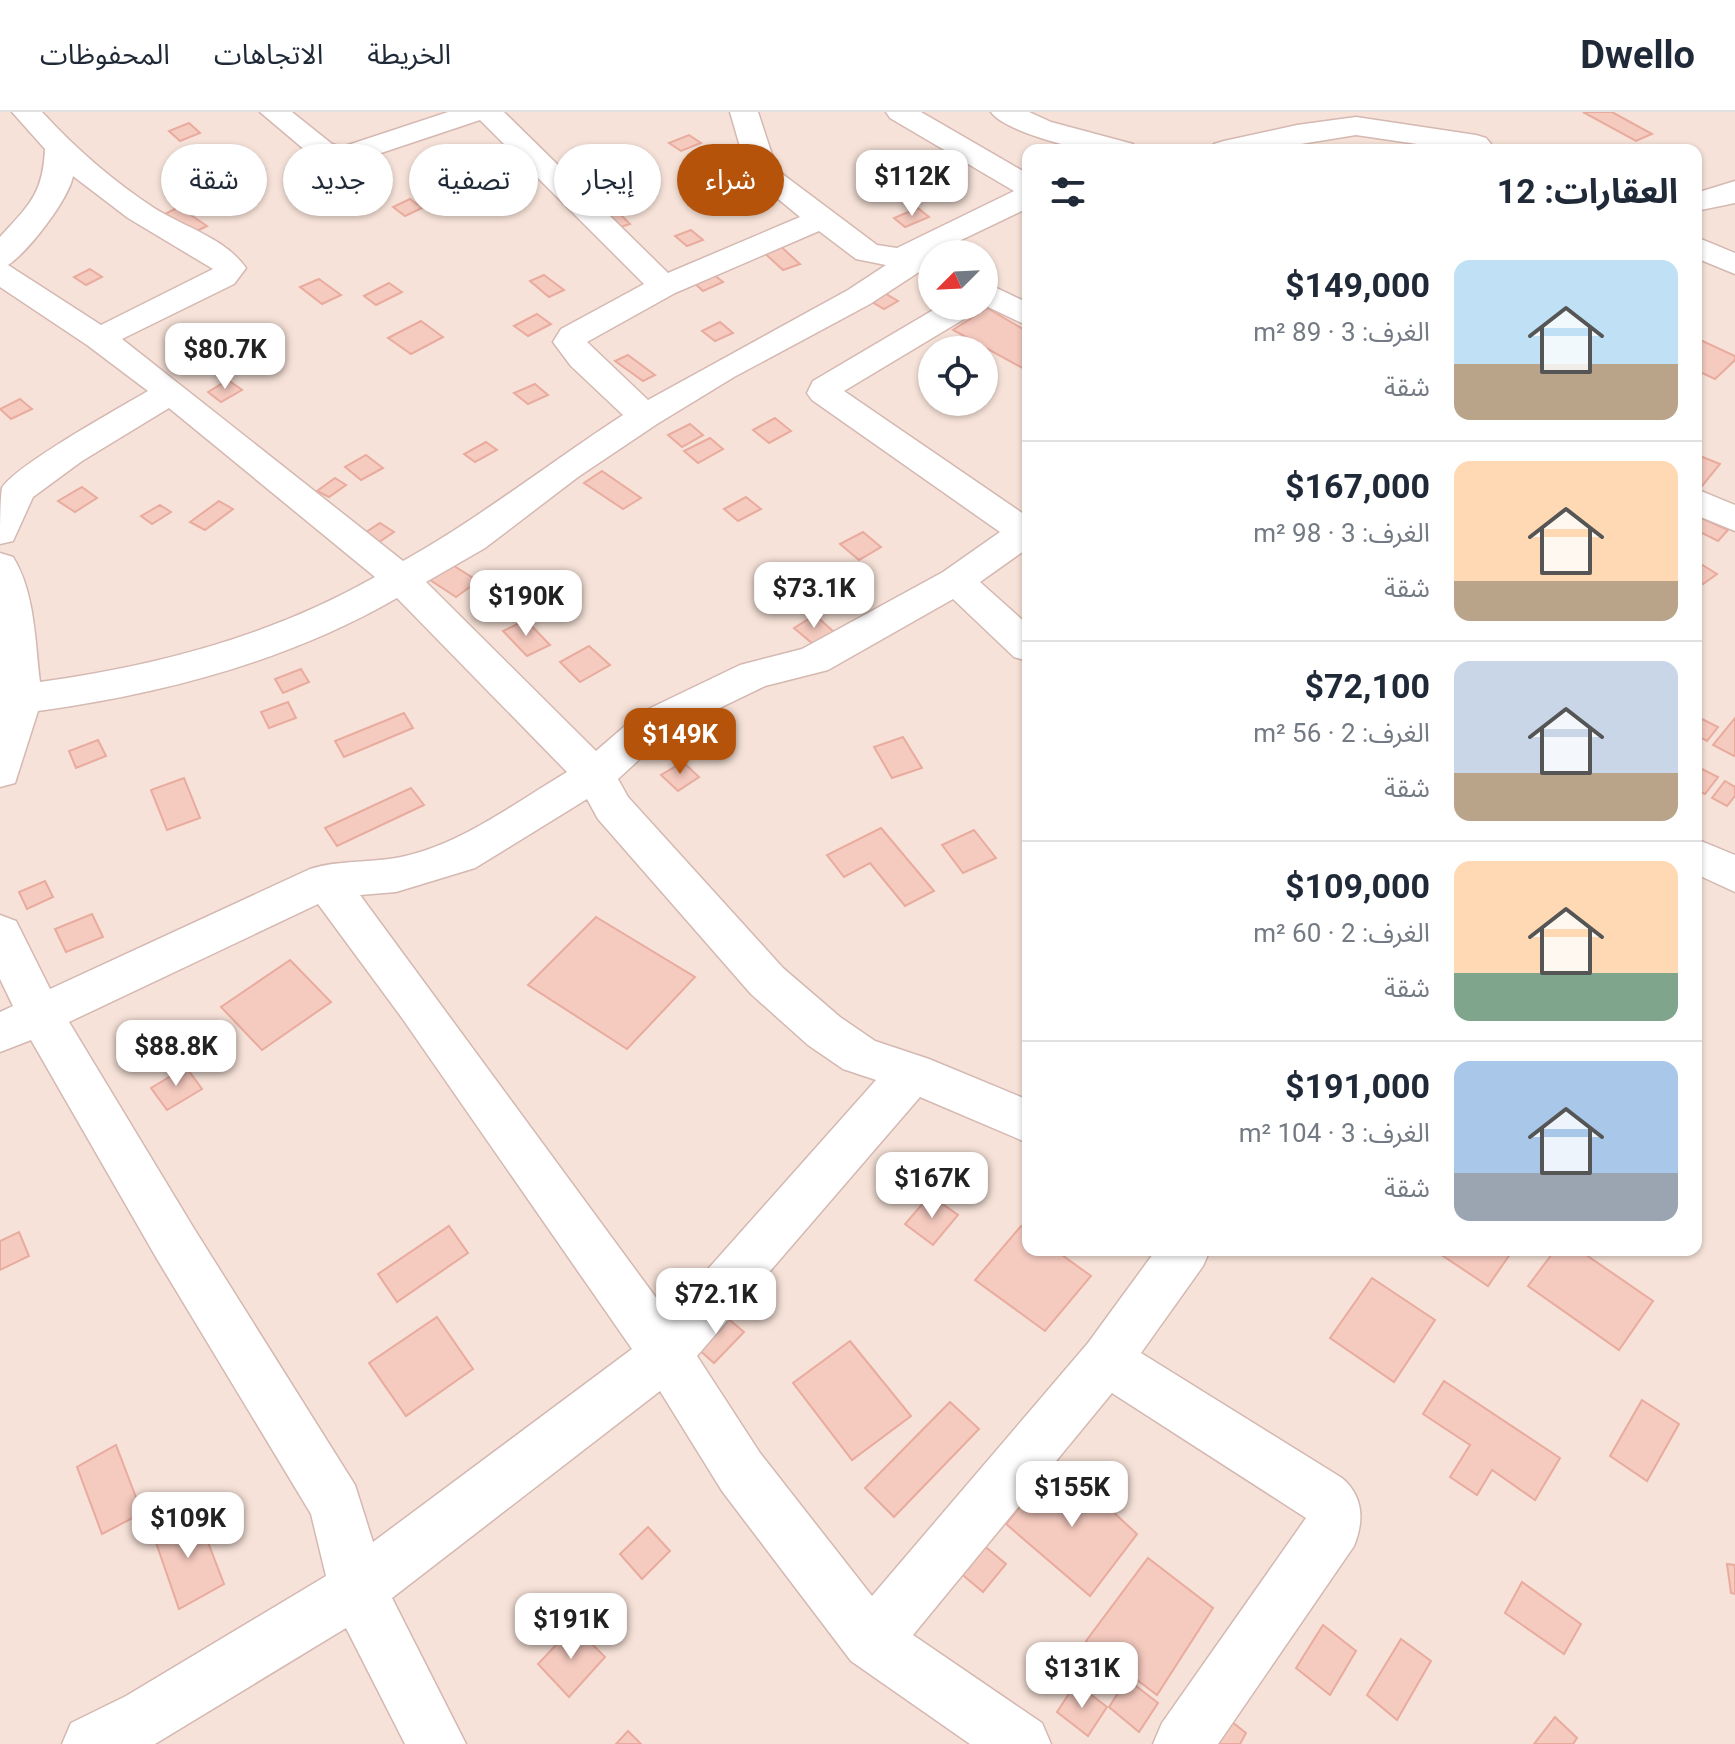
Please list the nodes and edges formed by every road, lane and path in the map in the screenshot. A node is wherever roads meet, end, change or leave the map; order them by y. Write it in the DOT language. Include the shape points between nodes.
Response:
graph roads {
  1 [pos="25,112"];
  2 [pos="274,112"];
  3 [pos="476,112"];
  4 [pos="488,112"];
  5 [pos="744,112"];
  6 [pos="900,112"];
  7 [pos="1005,112"];
  8 [pos="1410,112"];
  9 [pos="0,121"];
  10 [pos="1101,144"];
  11 [pos="1251,144"];
  12 [pos="1466,144"];
  13 [pos="1478,144"];
  14 [pos="59,150"];
  15 [pos="1022,183"];
  16 [pos="1735,190"];
  17 [pos="1022,199"];
  18 [pos="1702,201"];
  19 [pos="821,219"];
  20 [pos="1702,249"];
  21 [pos="0,258"];
  22 [pos="916,261"];
  23 [pos="1735,265"];
  24 [pos="0,273"];
  25 [pos="664,286"];
  26 [pos="998,299"];
  27 [pos="45,303"];
  28 [pos="1022,309"];
  29 [pos="0,315"];
  30 [pos="939,320"];
  31 [pos="99,338"];
  32 [pos="171,392"];
  33 [pos="645,416"];
  34 [pos="1702,504"];
  35 [pos="1735,519"];
  36 [pos="1022,528"];
  37 [pos="0,532"];
  38 [pos="1022,534"];
  39 [pos="0,566"];
  40 [pos="402,580"];
  41 [pos="956,581"];
  42 [pos="8,636"];
  43 [pos="1022,642"];
  44 [pos="11,703"];
  45 [pos="0,772"];
  46 [pos="595,775"];
  47 [pos="1702,858"];
  48 [pos="1735,875"];
  49 [pos="325,881"];
  50 [pos="0,933"];
  51 [pos="20,1024"];
  52 [pos="912,1073"];
  53 [pos="1022,1119"];
  54 [pos="1181,1256"];
  55 [pos="666,1354"];
  56 [pos="1106,1360"];
  57 [pos="357,1589"];
  58 [pos="871,1641"];
  59 [pos="92,1744"];
  60 [pos="436,1744"];
  61 [pos="1021,1744"];
  62 [pos="1183,1744"];
  1 -- 9 [label="street"];
  1 -- 14 [label="street"];
  2 -- 3 [label="street" via="322,150 342,157"];
  4 -- 25 [label="street"];
  5 -- 19 [label="street" via="763,174"];
  6 -- 15 [label="street"];
  7 -- 10 [label="street"];
  8 -- 13 [label="street"];
  11 -- 12 [label="street" via="1356,126"];
  14 -- 21 [label="street" via="59,182 50,202"];
  14 -- 31 [label="street" via="155,222 230,268 223,277"];
  16 -- 18 [label="street"];
  17 -- 22 [label="street"];
  19 -- 22 [label="street" via="867,252"];
  19 -- 25 [label="street"];
  20 -- 23 [label="street"];
  22 -- 33 [label="street"];
  24 -- 27 [label="street"];
  25 -- 33 [label="street" via="599,320 570,342"];
  26 -- 28 [label="street"];
  27 -- 29 [label="street"];
  27 -- 31 [label="street"];
  30 -- 36 [label="street" via="824,393"];
  31 -- 32 [label="street"];
  32 -- 37 [label="street" via="20,489"];
  32 -- 40 [label="street"];
  33 -- 40 [label="street" via="472,539"];
  34 -- 35 [label="street"];
  38 -- 41 [label="street"];
  39 -- 42 [label="street"];
  40 -- 44 [label="street" via="228,658"];
  40 -- 46 [label="street"];
  41 -- 43 [label="street"];
  41 -- 46 [label="street" via="814,660 754,675 654,723"];
  42 -- 44 [label="street"];
  44 -- 45 [label="street"];
  46 -- 49 [label="street" via="460,856 396,875"];
  46 -- 52 [label="street" via="613,808 767,981 859,1055"];
  47 -- 48 [label="street"];
  49 -- 51 [label="street"];
  49 -- 55 [label="street"];
  50 -- 51 [label="street"];
  51 -- 57 [label="street" via="175,1243 336,1504"];
  52 -- 53 [label="street"];
  52 -- 55 [label="street"];
  54 -- 56 [label="street"];
  55 -- 57 [label="street"];
  55 -- 58 [label="street" via="741,1472"];
  56 -- 58 [label="street"];
  56 -- 62 [label="street" via="1323,1497 1336,1515 1334,1526"];
  57 -- 59 [label="street" via="147,1717"];
  57 -- 60 [label="street"];
  58 -- 61 [label="street"];
}
